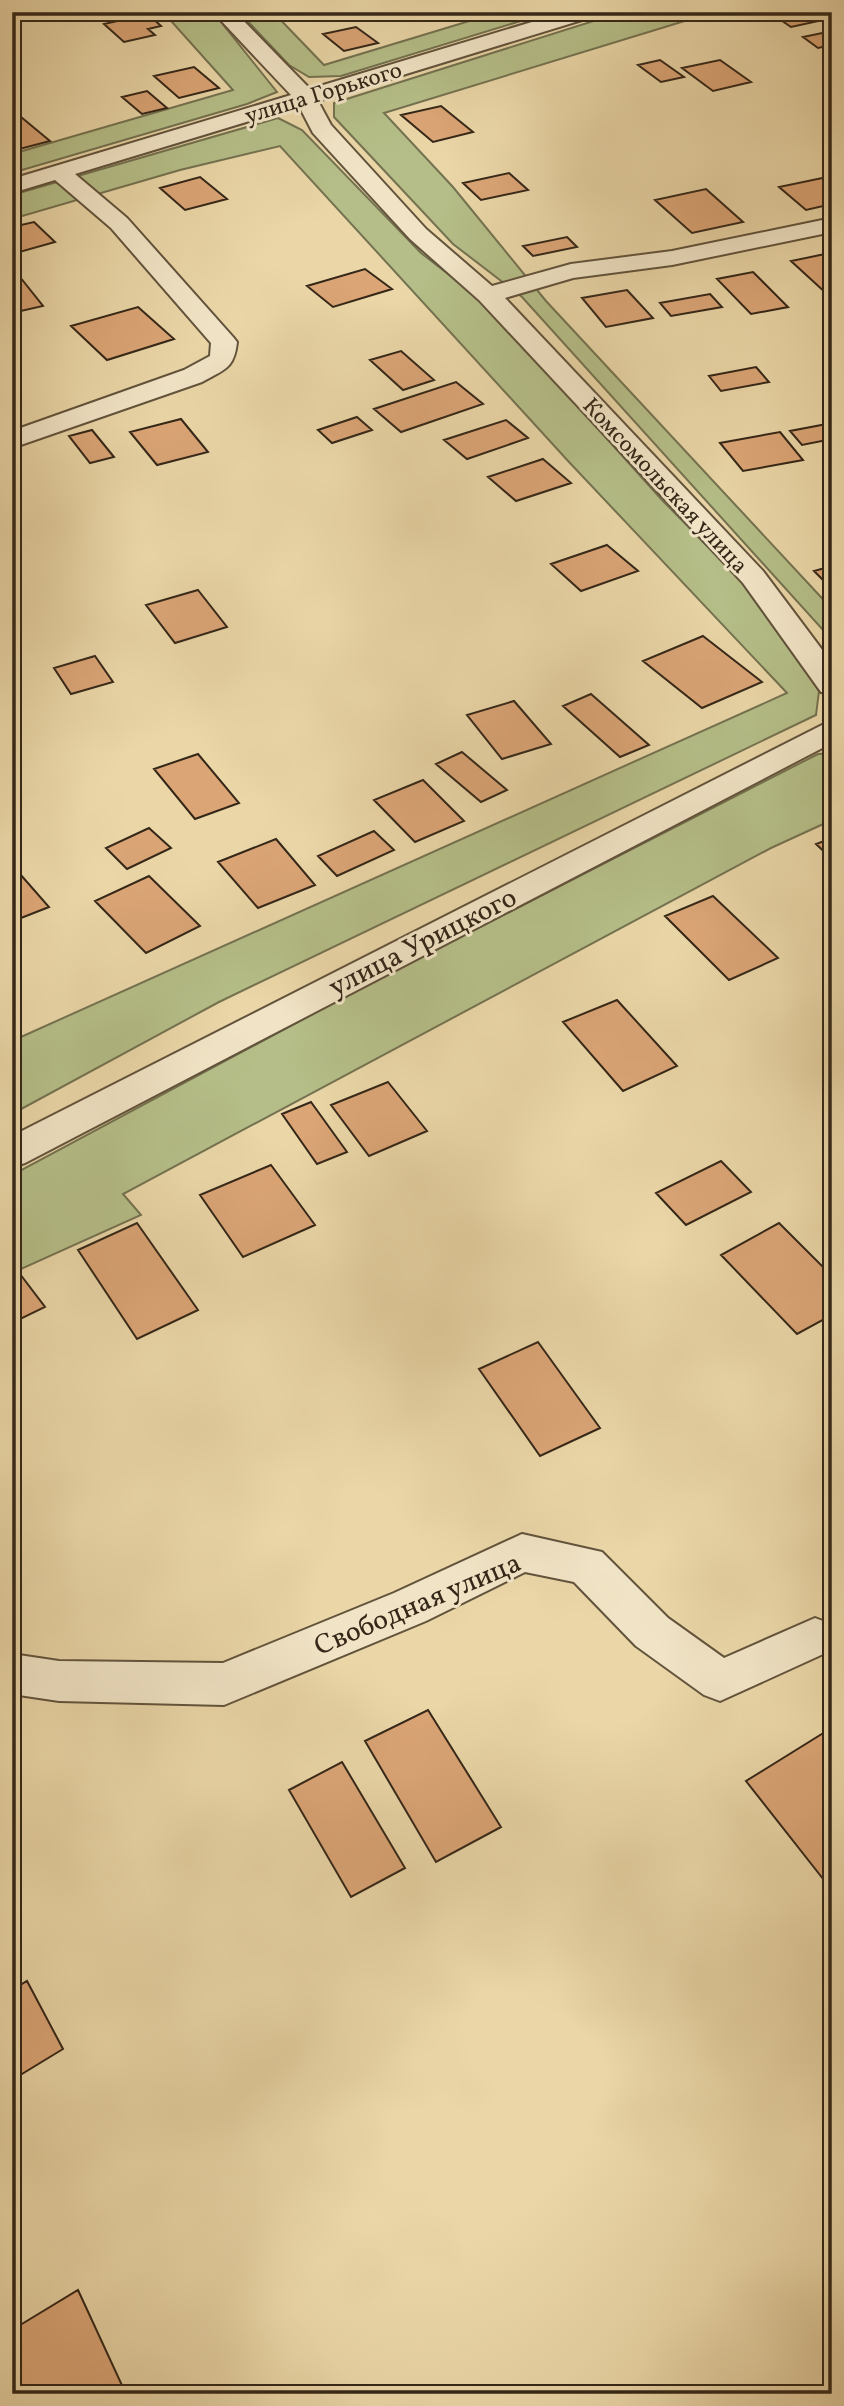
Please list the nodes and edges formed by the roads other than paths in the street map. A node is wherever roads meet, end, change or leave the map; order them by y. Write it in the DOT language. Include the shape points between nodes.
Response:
graph roads {
  1 [pos="223,12"];
  2 [pos="587,12"];
  3 [pos="305,97"];
  4 [pos="59,172"];
  5 [pos="12,186"];
  6 [pos="832,225"];
  7 [pos="488,295"];
  8 [pos="12,440"];
  9 [pos="832,685"];
  10 [pos="832,730"];
  11 [pos="12,1153"];
  12 [pos="815,1638"];
  13 [pos="12,1674"];
  1 -- 3 [label="street, Комсомольская улица"];
  2 -- 3 [label="street, улица Горького"];
  3 -- 4 [label="street, улица Горького"];
  3 -- 7 [label="street, Комсомольская улица" via="321,128 418,234"];
  4 -- 5 [label="street, улица Горького"];
  4 -- 8 [label="street" via="119,223 224,342 222,360 193,376"];
  6 -- 7 [label="street" via="672,258 571,271"];
  7 -- 9 [label="street, Комсомольская улица" via="752,577"];
  10 -- 11 [label="street, улица Урицкого"];
  12 -- 13 [label="street, Свободная улица" via="720,1681 652,1632 586,1565 522,1553 410,1607 224,1684 59,1681"];
}
